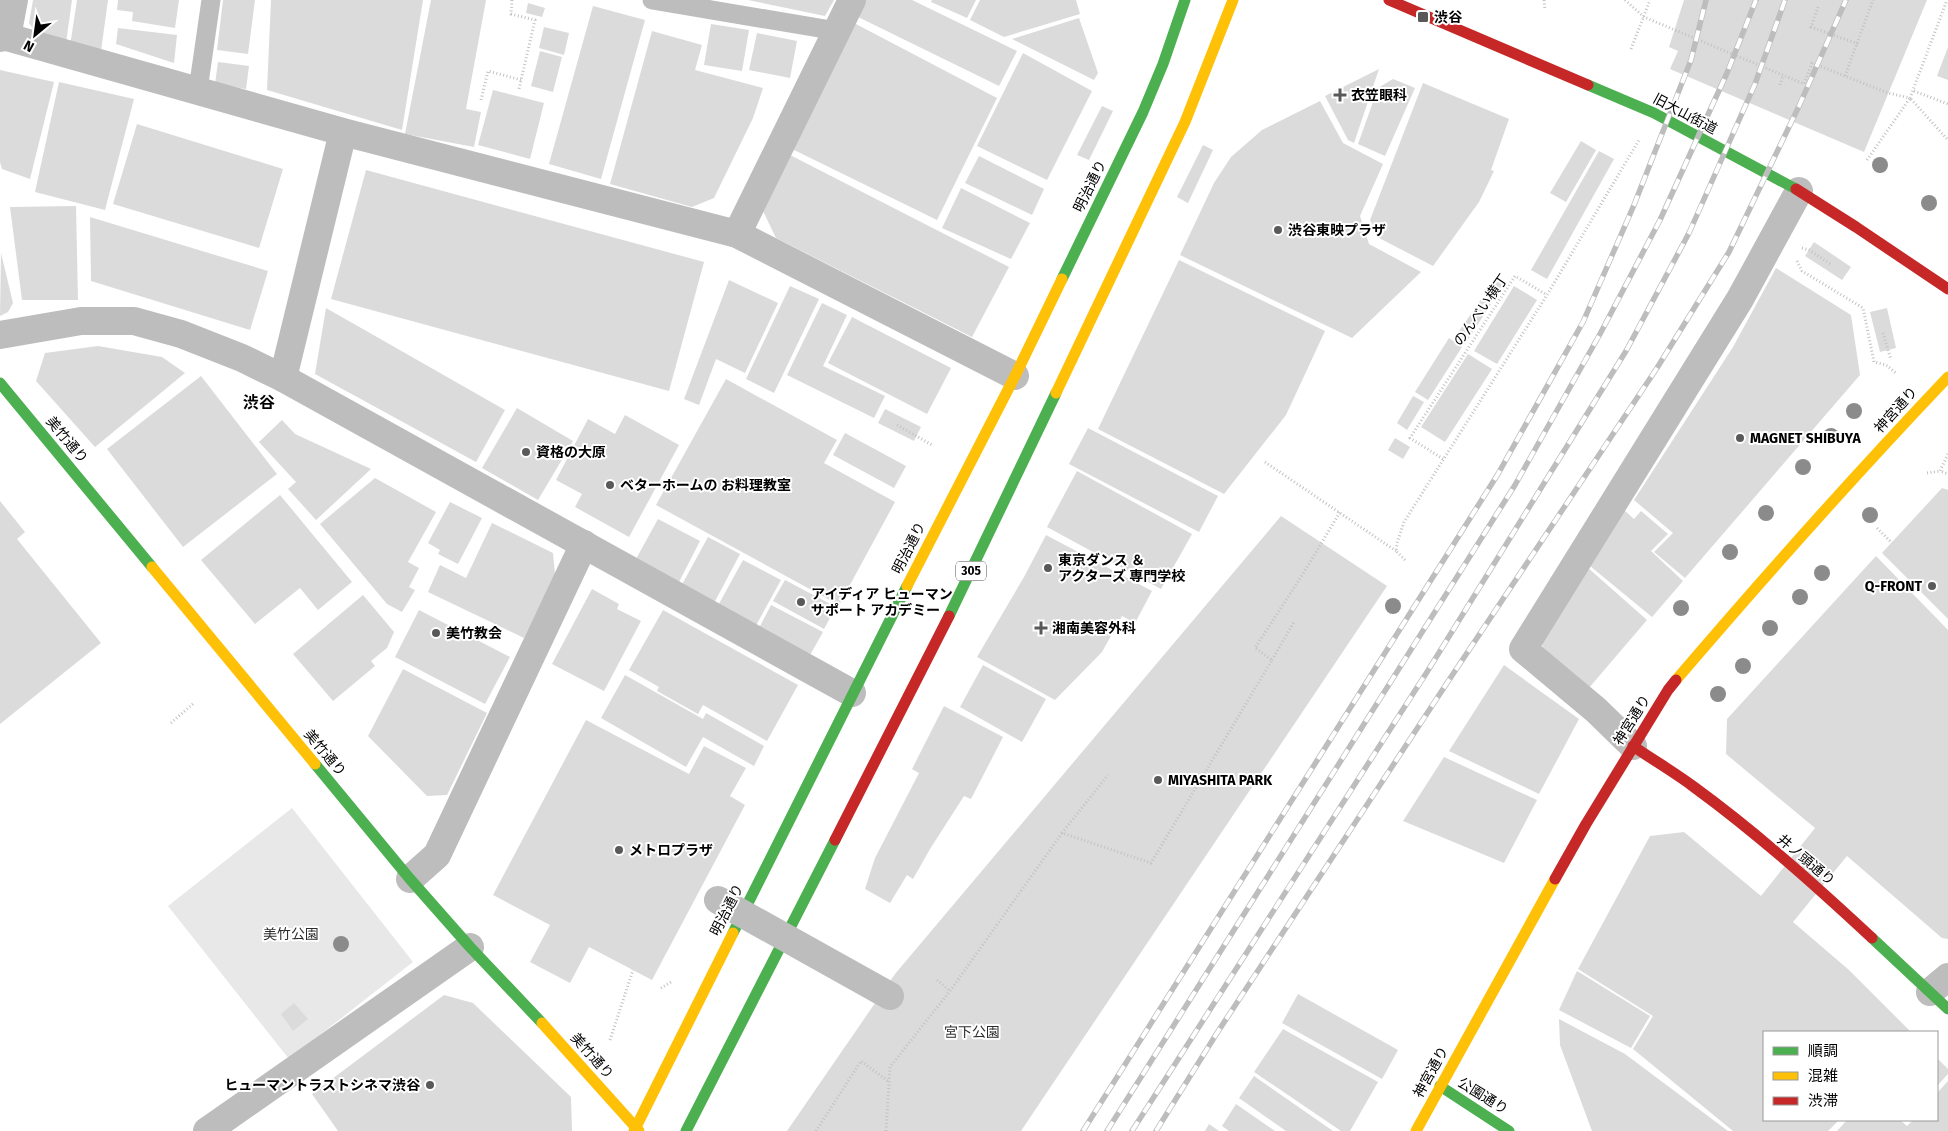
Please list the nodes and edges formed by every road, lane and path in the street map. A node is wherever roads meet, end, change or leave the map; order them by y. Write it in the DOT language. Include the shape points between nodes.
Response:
graph roads {
  1 [pos="14,0"];
  2 [pos="211,0"];
  3 [pos="512,0"];
  4 [pos="652,0"];
  5 [pos="852,0"];
  6 [pos="1185,0"];
  7 [pos="1233,0"];
  8 [pos="1390,0"];
  9 [pos="1544,0"];
  10 [pos="1625,0"];
  11 [pos="1650,0"];
  12 [pos="1873,0"];
  13 [pos="1947,0"];
  14 [pos="1818,7"];
  15 [pos="1545,9"];
  16 [pos="1644,17"];
  17 [pos="837,31"];
  18 [pos="3,37"];
  19 [pos="1858,44"];
  20 [pos="1631,49"];
  21 [pos="1783,76"];
  22 [pos="1845,76"];
  23 [pos="521,80"];
  24 [pos="1780,85"];
  25 [pos="519,89"];
  26 [pos="198,90"];
  27 [pos="1913,90"];
  28 [pos="1910,98"];
  29 [pos="481,100"];
  30 [pos="1948,104"];
  31 [pos="1654,113"];
  32 [pos="343,132"];
  33 [pos="1948,140"];
  34 [pos="1867,160"];
  35 [pos="1799,191"];
  36 [pos="737,234"];
  37 [pos="1795,246"];
  38 [pos="1795,258"];
  39 [pos="1832,265"];
  40 [pos="1948,289"];
  41 [pos="1547,295"];
  42 [pos="1884,333"];
  43 [pos="0,335"];
  44 [pos="1891,360"];
  45 [pos="1897,374"];
  46 [pos="1015,376"];
  47 [pos="283,378"];
  48 [pos="1948,378"];
  49 [pos="0,382"];
  50 [pos="897,425"];
  51 [pos="932,445"];
  52 [pos="1948,454"];
  53 [pos="1444,459"];
  54 [pos="1265,462"];
  55 [pos="1940,472"];
  56 [pos="1927,473"];
  57 [pos="1948,474"];
  58 [pos="1340,512"];
  59 [pos="1877,528"];
  60 [pos="1892,543"];
  61 [pos="584,544"];
  62 [pos="1396,551"];
  63 [pos="1405,560"];
  64 [pos="1294,622"];
  65 [pos="1272,660"];
  66 [pos="852,693"];
  67 [pos="194,703"];
  68 [pos="171,723"];
  69 [pos="1633,746"];
  70 [pos="1108,776"];
  71 [pos="1062,834"];
  72 [pos="410,879"];
  73 [pos="718,900"];
  74 [pos="470,947"];
  75 [pos="633,970"];
  76 [pos="937,980"];
  77 [pos="950,990"];
  78 [pos="1942,993"];
  79 [pos="890,996"];
  80 [pos="610,1040"];
  81 [pos="889,1083"];
  82 [pos="1440,1086"];
  83 [pos="636,1130"];
  84 [pos="207,1131"];
  85 [pos="686,1131"];
  86 [pos="816,1131"];
  87 [pos="886,1131"];
  88 [pos="1416,1131"];
  89 [pos="1509,1131"];
  1 -- 18 [label="street"];
  2 -- 26 [label="lane"];
  3 -- 23 [label="path" via="511,14 535,20"];
  4 -- 17 [label="lane"];
  5 -- 17 [label="street"];
  6 -- 46 [label="street, 明治通り" via="1143,112"];
  7 -- 85 [label="street, 305" via="1185,122 967,581"];
  8 -- 31 [label="street, 旧大山街道"];
  9 -- 15 [label="path"];
  10 -- 16 [label="path"];
  11 -- 16 [label="path"];
  12 -- 19 [label="path"];
  13 -- 27 [label="path"];
  14 -- 19 [label="path" via="1811,27"];
  16 -- 20 [label="path"];
  16 -- 21 [label="path"];
  17 -- 36 [label="street"];
  18 -- 26 [label="street"];
  19 -- 22 [label="path"];
  21 -- 22 [label="path" via="1804,84 1812,63"];
  21 -- 24 [label="path"];
  22 -- 28 [label="path"];
  23 -- 25 [label="path"];
  23 -- 29 [label="path" via="488,70"];
  26 -- 32 [label="street"];
  27 -- 28 [label="path"];
  27 -- 30 [label="path"];
  28 -- 33 [label="path"];
  28 -- 34 [label="path"];
  31 -- 35 [label="street, 旧大山街道"];
  31 -- 41 [label="path"];
  32 -- 36 [label="street"];
  32 -- 47 [label="street"];
  35 -- 40 [label="street, 旧大山街道"];
  35 -- 69 [label="street" via="1740,299 1523,649 1596,710"];
  36 -- 46 [label="street"];
  37 -- 39 [label="path" via="1809,250"];
  38 -- 45 [label="path" via="1802,271 1863,308 1874,362 1886,365"];
  41 -- 53 [label="path"];
  41 -- 53 [label="path, のんべい横丁" via="1515,276 1410,438"];
  42 -- 44 [label="path"];
  43 -- 47 [label="street" via="81,321 134,321 181,334"];
  46 -- 66 [label="street, 明治通り"];
  47 -- 61 [label="street"];
  48 -- 69 [label="street, 神宮通り" via="1726,622 1668,690"];
  49 -- 72 [label="street, 美竹通り"];
  50 -- 51 [label="path"];
  52 -- 55 [label="path"];
  53 -- 62 [label="path" via="1404,522"];
  54 -- 58 [label="path"];
  55 -- 56 [label="path"];
  55 -- 57 [label="path"];
  58 -- 62 [label="path"];
  58 -- 65 [label="path" via="1254,648"];
  59 -- 60 [label="path"];
  61 -- 66 [label="street"];
  61 -- 72 [label="street" via="438,854"];
  62 -- 63 [label="path"];
  64 -- 65 [label="path"];
  65 -- 71 [label="path" via="1151,863"];
  66 -- 83 [label="street, 明治通り"];
  67 -- 68 [label="path"];
  69 -- 78 [label="street, 井ノ頭通り" via="1702,793"];
  69 -- 82 [label="street, 神宮通り"];
  70 -- 71 [label="path"];
  71 -- 77 [label="path"];
  72 -- 74 [label="street, 美竹通り"];
  73 -- 79 [label="street, bridge"];
  74 -- 83 [label="street, 美竹通り" via="592,1077"];
  74 -- 84 [label="street"];
  75 -- 80 [label="path"];
  76 -- 77 [label="path"];
  77 -- 81 [label="path" via="890,1067"];
  81 -- 86 [label="path" via="861,1061"];
  81 -- 87 [label="path"];
  82 -- 88 [label="street, 神宮通り"];
  82 -- 89 [label="street, 公園通り"];
}
